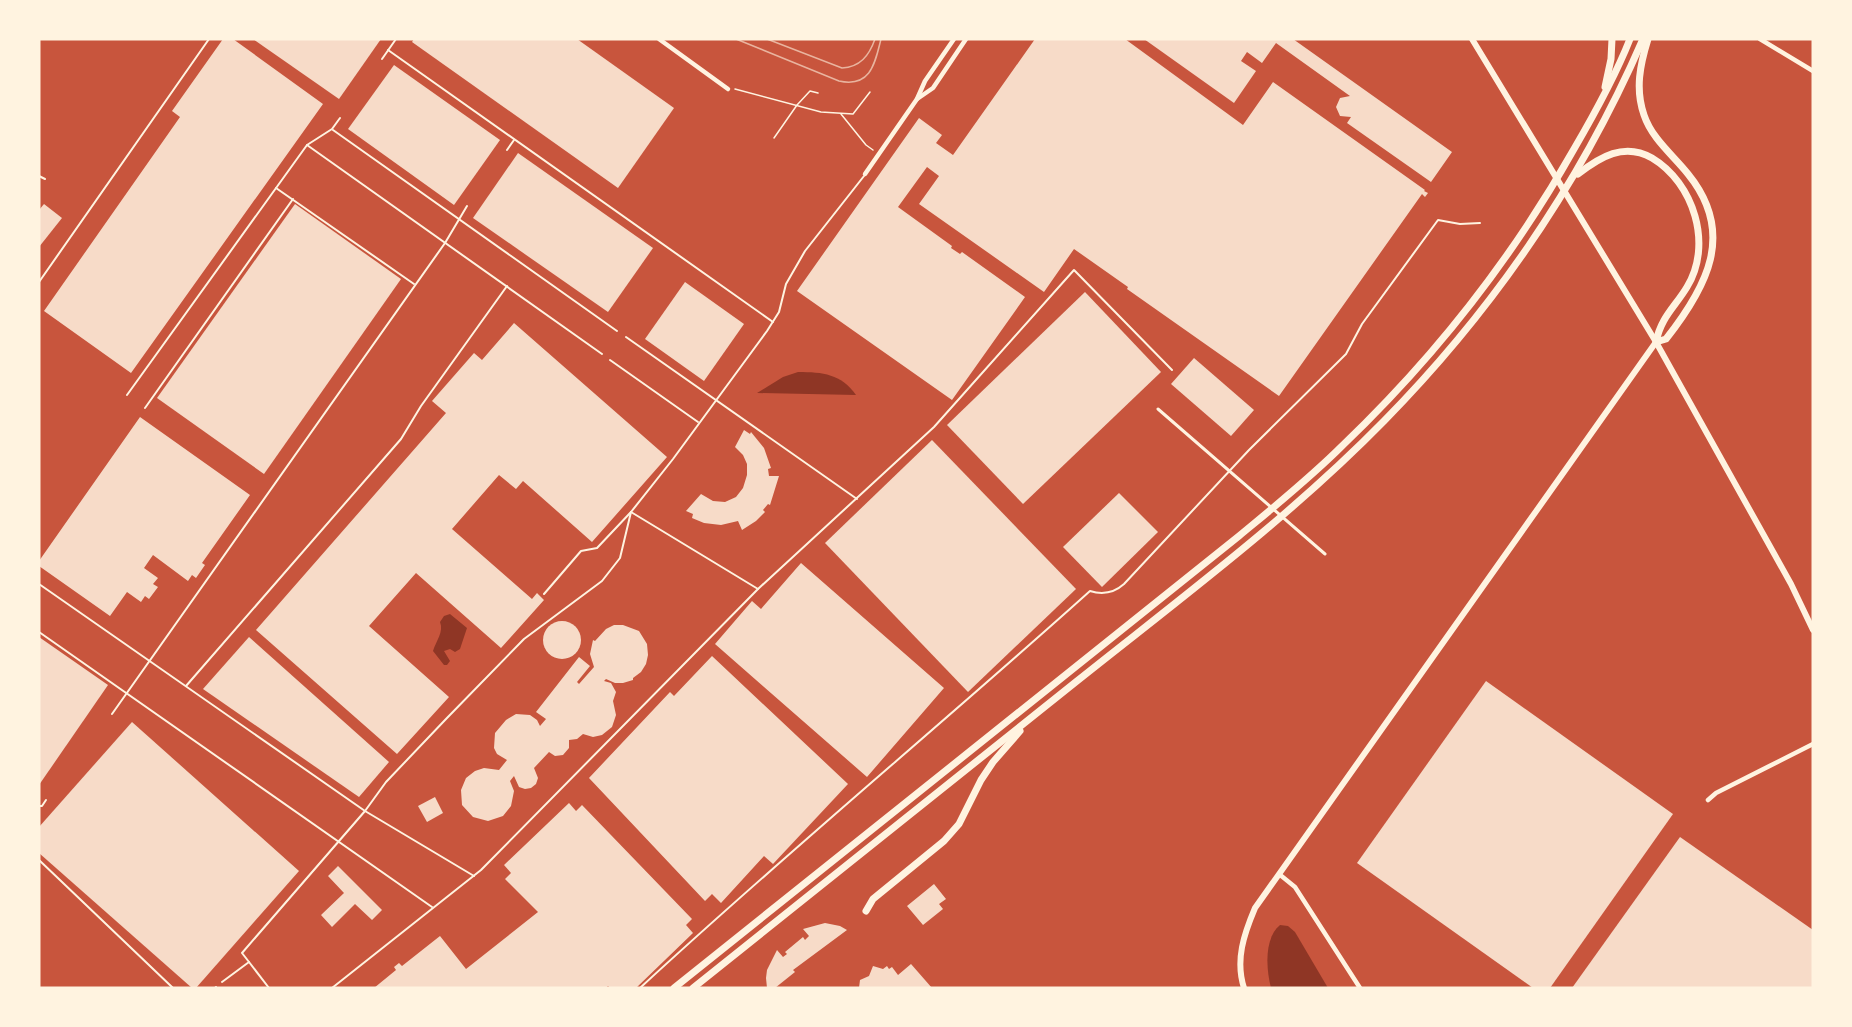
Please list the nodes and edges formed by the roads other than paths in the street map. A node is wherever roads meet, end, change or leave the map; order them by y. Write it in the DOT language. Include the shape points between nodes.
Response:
graph roads {
  1 [pos="209,39"];
  2 [pos="396,39"];
  3 [pos="659,39"];
  4 [pos="954,39"];
  5 [pos="966,39"];
  6 [pos="1473,39"];
  7 [pos="1612,39"];
  8 [pos="1630,39"];
  9 [pos="1643,39"];
  10 [pos="1648,39"];
  11 [pos="1760,39"];
  12 [pos="388,50"];
  13 [pos="382,59"];
  14 [pos="1813,71"];
  15 [pos="728,89"];
  16 [pos="1603,97"];
  17 [pos="917,99"];
  18 [pos="340,118"];
  19 [pos="332,129"];
  20 [pos="514,140"];
  21 [pos="307,145"];
  22 [pos="507,150"];
  23 [pos="865,174"];
  24 [pos="1576,174"];
  25 [pos="39,176"];
  26 [pos="45,179"];
  27 [pos="276,188"];
  28 [pos="293,199"];
  29 [pos="467,206"];
  30 [pos="460,221"];
  31 [pos="1480,223"];
  32 [pos="445,243"];
  33 [pos="39,282"];
  34 [pos="415,285"];
  35 [pos="507,286"];
  36 [pos="773,322"];
  37 [pos="617,331"];
  38 [pos="626,337"];
  39 [pos="1656,342"];
  40 [pos="602,354"];
  41 [pos="610,360"];
  42 [pos="1172,370"];
  43 [pos="127,395"];
  44 [pos="715,400"];
  45 [pos="145,408"];
  46 [pos="1158,409"];
  47 [pos="699,423"];
  48 [pos="858,499"];
  49 [pos="631,512"];
  50 [pos="1325,554"];
  51 [pos="39,584"];
  52 [pos="758,589"];
  53 [pos="544,594"];
  54 [pos="1813,630"];
  55 [pos="39,632"];
  56 [pos="150,662"];
  57 [pos="186,687"];
  58 [pos="127,693"];
  59 [pos="111,714"];
  60 [pos="1033,716"];
  61 [pos="1813,744"];
  62 [pos="46,800"];
  63 [pos="1708,800"];
  64 [pos="39,806"];
  65 [pos="365,811"];
  66 [pos="338,841"];
  67 [pos="39,860"];
  68 [pos="1279,874"];
  69 [pos="474,876"];
  70 [pos="433,908"];
  71 [pos="866,911"];
  72 [pos="249,962"];
  73 [pos="222,982"];
  74 [pos="173,988"];
  75 [pos="269,988"];
  76 [pos="332,988"];
  77 [pos="640,988"];
  78 [pos="674,988"];
  79 [pos="693,988"];
  80 [pos="1244,988"];
  81 [pos="1360,988"];
  1 -- 33 [label="lane"];
  2 -- 12 [label="lane"];
  3 -- 15 [label="street"];
  4 -- 17 [label="street"];
  5 -- 17 [label="street" via="933,87"];
  6 -- 39 [label="main road"];
  7 -- 16 [label="highway"];
  8 -- 16 [label="highway"];
  9 -- 24 [label="highway"];
  10 -- 39 [label="highway" via="1639,74 1644,115 1662,145 1697,186 1709,215 1712,240 1710,262 1700,291 1666,339"];
  11 -- 14 [label="street"];
  12 -- 13 [label="lane"];
  12 -- 20 [label="lane"];
  16 -- 78 [label="highway" via="1545,199 1491,277 1455,325 1377,412 1310,476 1170,592"];
  17 -- 23 [label="street"];
  18 -- 19 [label="lane"];
  19 -- 21 [label="lane"];
  19 -- 30 [label="lane"];
  20 -- 22 [label="lane"];
  20 -- 36 [label="lane"];
  21 -- 27 [label="lane"];
  21 -- 32 [label="lane"];
  23 -- 36 [label="lane" via="805,251 786,284"];
  24 -- 39 [label="highway" via="1608,154 1640,153 1663,166 1690,201 1698,232 1696,264 1688,286 1659,326"];
  24 -- 60 [label="highway" via="1463,334 1363,442 1272,524"];
  25 -- 26 [label="lane"];
  27 -- 28 [label="lane"];
  27 -- 43 [label="lane"];
  28 -- 34 [label="lane"];
  28 -- 45 [label="lane"];
  29 -- 30 [label="lane"];
  30 -- 32 [label="lane"];
  30 -- 37 [label="lane"];
  31 -- 77 [label="lane" via="1438,220 1362,324 1346,354 1249,450 1124,584 1105,593 1090,591"];
  32 -- 34 [label="lane"];
  32 -- 35 [label="lane"];
  34 -- 56 [label="lane"];
  35 -- 40 [label="lane"];
  35 -- 57 [label="lane" via="401,439"];
  36 -- 44 [label="lane"];
  38 -- 44 [label="lane"];
  39 -- 54 [label="main road"];
  39 -- 68 [label="main road"];
  41 -- 47 [label="lane"];
  42 -- 48 [label="lane" via="1074,270 934,427"];
  44 -- 47 [label="lane"];
  44 -- 48 [label="lane"];
  46 -- 50 [label="street"];
  47 -- 49 [label="lane"];
  48 -- 52 [label="lane"];
  49 -- 52 [label="lane"];
  49 -- 53 [label="lane" via="597,548 581,550"];
  49 -- 65 [label="lane" via="620,558 602,581 524,639 386,782"];
  51 -- 56 [label="lane"];
  52 -- 69 [label="lane"];
  55 -- 58 [label="lane"];
  56 -- 57 [label="lane"];
  56 -- 58 [label="lane"];
  57 -- 65 [label="lane"];
  58 -- 59 [label="lane"];
  58 -- 66 [label="lane"];
  60 -- 71 [label="highway" via="993,762 959,824 873,899"];
  60 -- 79 [label="highway"];
  61 -- 63 [label="street"];
  62 -- 64 [label="lane"];
  65 -- 66 [label="lane"];
  65 -- 69 [label="lane"];
  66 -- 70 [label="lane"];
  66 -- 72 [label="lane" via="242,953"];
  67 -- 74 [label="lane"];
  68 -- 80 [label="main road" via="1255,908 1243,938 1240,964"];
  68 -- 81 [label="street" via="1295,887"];
  69 -- 70 [label="lane"];
  70 -- 76 [label="lane"];
  72 -- 73 [label="lane"];
  72 -- 75 [label="lane"];
}
